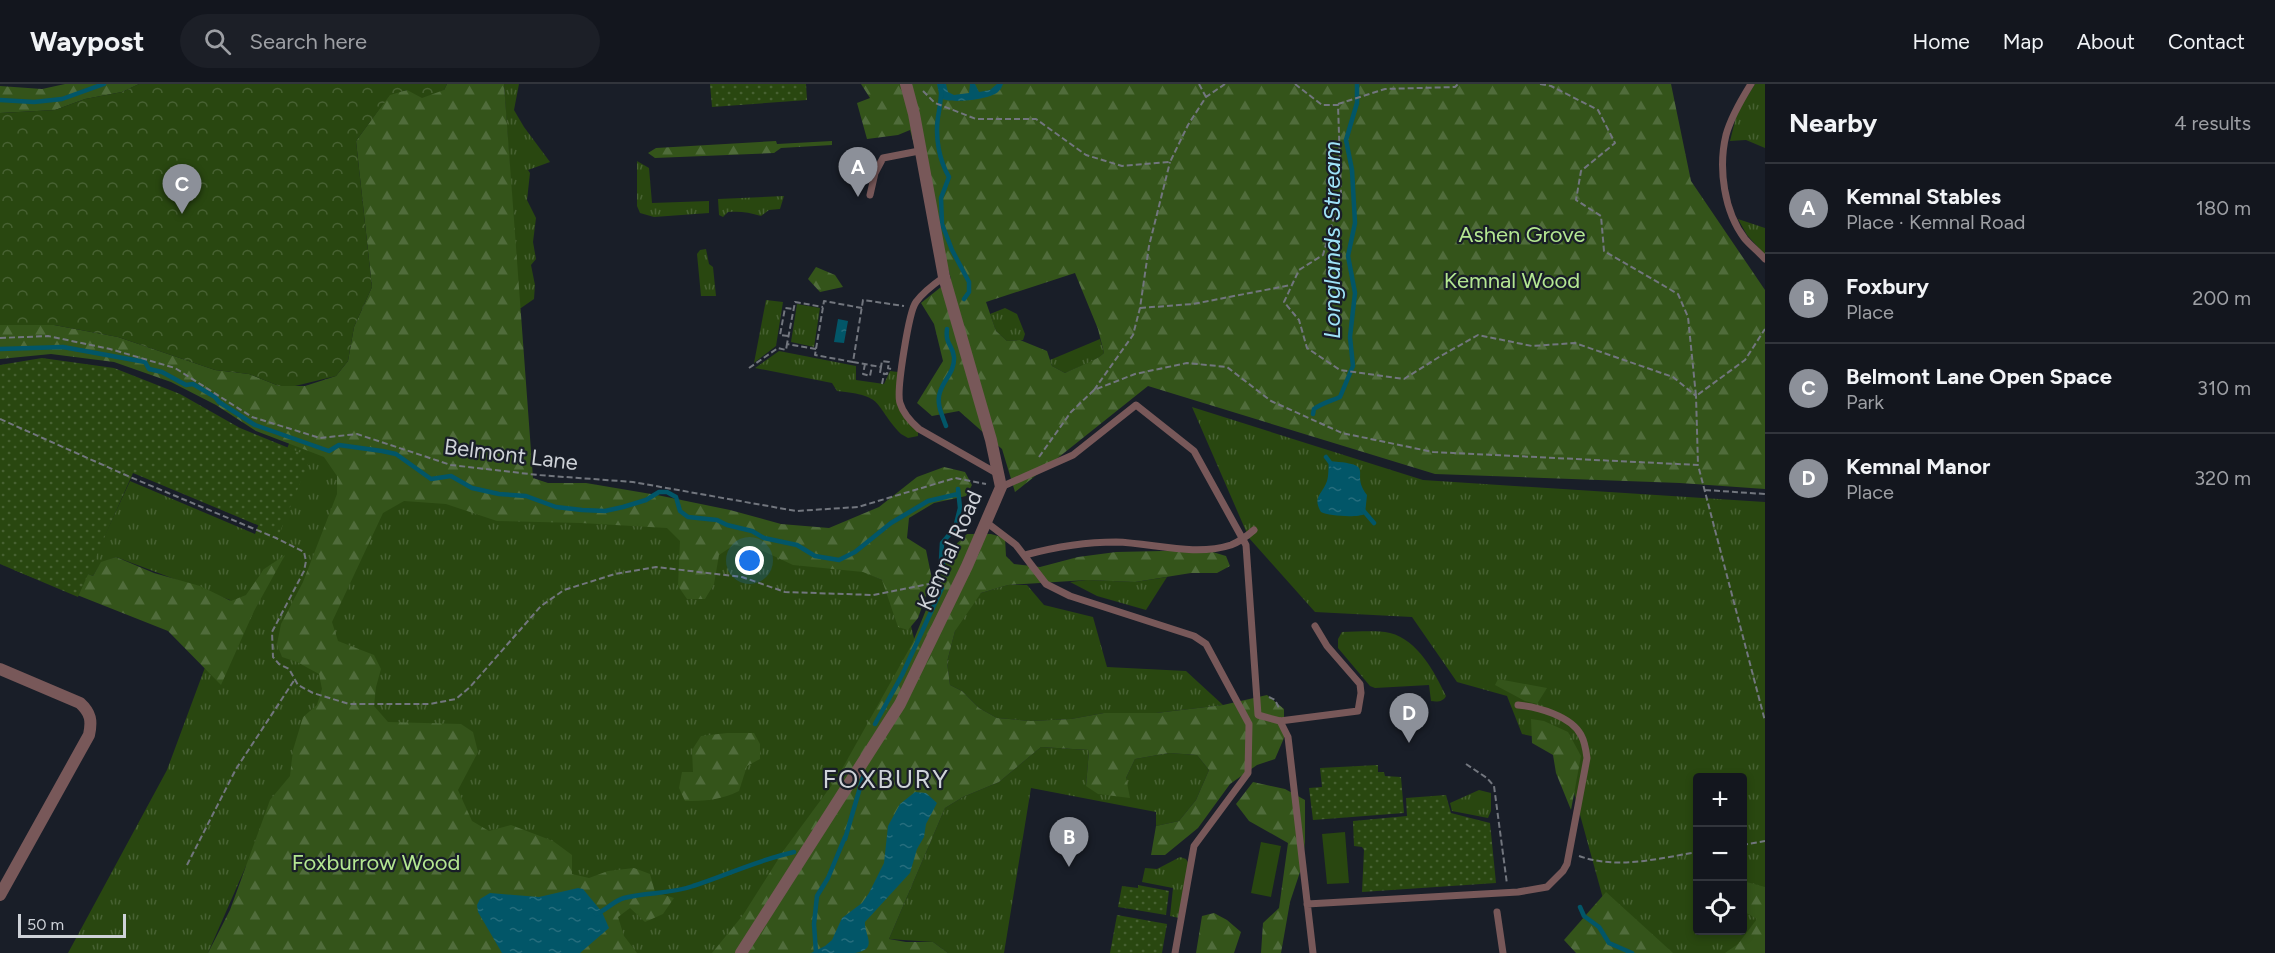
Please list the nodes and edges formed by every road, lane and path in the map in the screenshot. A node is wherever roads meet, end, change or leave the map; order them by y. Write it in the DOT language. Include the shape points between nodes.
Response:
graph roads {
  1 [pos="906,84"];
  2 [pos="1199,84"];
  3 [pos="1226,84"];
  4 [pos="1295,84"];
  5 [pos="1458,84"];
  6 [pos="1540,84"];
  7 [pos="1750,84"];
  8 [pos="922,90"];
  9 [pos="1206,97"];
  10 [pos="1338,105"];
  11 [pos="920,151"];
  12 [pos="1170,162"];
  13 [pos="870,195"];
  14 [pos="1765,259"];
  15 [pos="944,278"];
  16 [pos="1292,285"];
  17 [pos="823,307"];
  18 [pos="862,308"];
  19 [pos="913,308"];
  20 [pos="1140,308"];
  21 [pos="793,309"];
  22 [pos="1765,328"];
  23 [pos="788,336"];
  24 [pos="0,338"];
  25 [pos="787,344"];
  26 [pos="816,349"];
  27 [pos="853,362"];
  28 [pos="865,364"];
  29 [pos="872,365"];
  30 [pos="881,367"];
  31 [pos="749,368"];
  32 [pos="888,368"];
  33 [pos="902,370"];
  34 [pos="884,374"];
  35 [pos="882,384"];
  36 [pos="1094,390"];
  37 [pos="1696,396"];
  38 [pos="0,419"];
  39 [pos="1037,460"];
  40 [pos="1698,465"];
  41 [pos="999,481"];
  42 [pos="1705,490"];
  43 [pos="1765,494"];
  44 [pos="986,522"];
  45 [pos="1254,530"];
  46 [pos="1243,539"];
  47 [pos="1025,555"];
  48 [pos="961,577"];
  49 [pos="1315,626"];
  50 [pos="0,669"];
  51 [pos="295,679"];
  52 [pos="1264,697"];
  53 [pos="1518,705"];
  54 [pos="1282,721"];
  55 [pos="1765,721"];
  56 [pos="1466,764"];
  57 [pos="1765,841"];
  58 [pos="1747,844"];
  59 [pos="1569,851"];
  60 [pos="1693,853"];
  61 [pos="187,865"];
  62 [pos="1508,892"];
  63 [pos="0,895"];
  64 [pos="1307,904"];
  65 [pos="1497,912"];
  66 [pos="741,953"];
  67 [pos="1175,953"];
  68 [pos="1313,953"];
  69 [pos="1503,953"];
  1 -- 11 [label="street, Kemnal Road"];
  2 -- 9 [label="path"];
  3 -- 9 [label="path"];
  4 -- 10 [label="path" via="1322,105"];
  5 -- 10 [label="path" via="1385,89"];
  6 -- 37 [label="path" via="1598,110 1615,143 1581,171 1576,200 1601,216 1604,251 1678,294 1688,317"];
  7 -- 14 [label="lane" via="1726,134 1722,166 1728,204 1744,237"];
  8 -- 12 [label="path" via="934,103 976,120 1036,119 1086,155 1122,166"];
  9 -- 12 [label="path"];
  10 -- 16 [label="path" via="1341,193 1323,255 1299,270"];
  11 -- 13 [label="lane" via="883,158"];
  11 -- 15 [label="street, Kemnal Road"];
  12 -- 20 [label="path" via="1149,246"];
  15 -- 19 [label="lane" via="929,288"];
  15 -- 41 [label="street, Kemnal Road" via="992,440"];
  16 -- 20 [label="path" via="1193,304"];
  16 -- 37 [label="path" via="1284,302 1299,320 1307,348 1341,370 1404,379 1478,335 1532,346 1575,343 1673,377"];
  17 -- 18 [label="path" via="824,301"];
  17 -- 21 [label="path" via="795,302"];
  17 -- 26 [label="path"];
  18 -- 19 [label="path" via="863,300"];
  18 -- 27 [label="path"];
  19 -- 33 [label="lane"];
  20 -- 36 [label="path" via="1133,335"];
  21 -- 23 [label="path"];
  21 -- 23 [label="path" via="785,308 780,335"];
  22 -- 37 [label="path" via="1745,360"];
  23 -- 25 [label="path"];
  24 -- 41 [label="path, Belmont Lane" via="48,336 110,349 175,368 252,417 320,438 357,434 451,465 633,482 796,511 858,507 955,477 987,484"];
  25 -- 26 [label="path"];
  25 -- 31 [label="path" via="786,350 778,348"];
  26 -- 27 [label="path" via="815,355"];
  27 -- 28 [label="path"];
  28 -- 29 [label="path"];
  28 -- 29 [label="path" via="863,374 870,376"];
  29 -- 30 [label="path"];
  30 -- 32 [label="path" via="882,361 889,362"];
  30 -- 34 [label="path" via="880,373"];
  32 -- 33 [label="path"];
  32 -- 34 [label="path"];
  33 -- 41 [label="lane" via="900,402 912,422"];
  34 -- 35 [label="path"];
  36 -- 39 [label="path" via="1071,412"];
  36 -- 40 [label="path" via="1135,374 1187,363 1227,366 1271,401 1342,433 1433,452"];
  37 -- 40 [label="path"];
  38 -- 51 [label="path" via="304,552 304,571 272,632 273,657"];
  40 -- 42 [label="path"];
  41 -- 44 [label="street, Kemnal Road"];
  41 -- 46 [label="lane" via="1073,455 1136,405 1194,451"];
  42 -- 43 [label="path"];
  42 -- 55 [label="path"];
  44 -- 47 [label="lane"];
  44 -- 48 [label="street, Kemnal Road"];
  45 -- 46 [label="lane"];
  46 -- 47 [label="lane" via="1230,545 1195,549 1091,542"];
  46 -- 54 [label="lane" via="1258,715"];
  47 -- 67 [label="lane" via="1046,584 1070,596 1194,636 1206,644 1249,724 1248,773 1194,846"];
  48 -- 51 [label="path" via="873,595 785,592 742,577 656,567 615,574 564,590 541,606 456,699 430,704 349,704 313,693"];
  48 -- 66 [label="street, Kemnal Road" via="900,704"];
  49 -- 54 [label="lane" via="1360,684 1358,711"];
  50 -- 63 [label="street" via="80,703 89,711 92,723 89,735"];
  51 -- 61 [label="path" via="236,769"];
  52 -- 54 [label="path" via="1275,700"];
  53 -- 59 [label="lane" via="1570,722 1585,744 1587,758"];
  54 -- 64 [label="lane" via="1288,737"];
  56 -- 62 [label="path" via="1494,786"];
  57 -- 58 [label="path"];
  59 -- 60 [label="path" via="1594,861 1615,863"];
  59 -- 62 [label="lane" via="1563,871 1547,886"];
  62 -- 64 [label="lane"];
  64 -- 68 [label="lane"];
  65 -- 69 [label="lane"];
}
